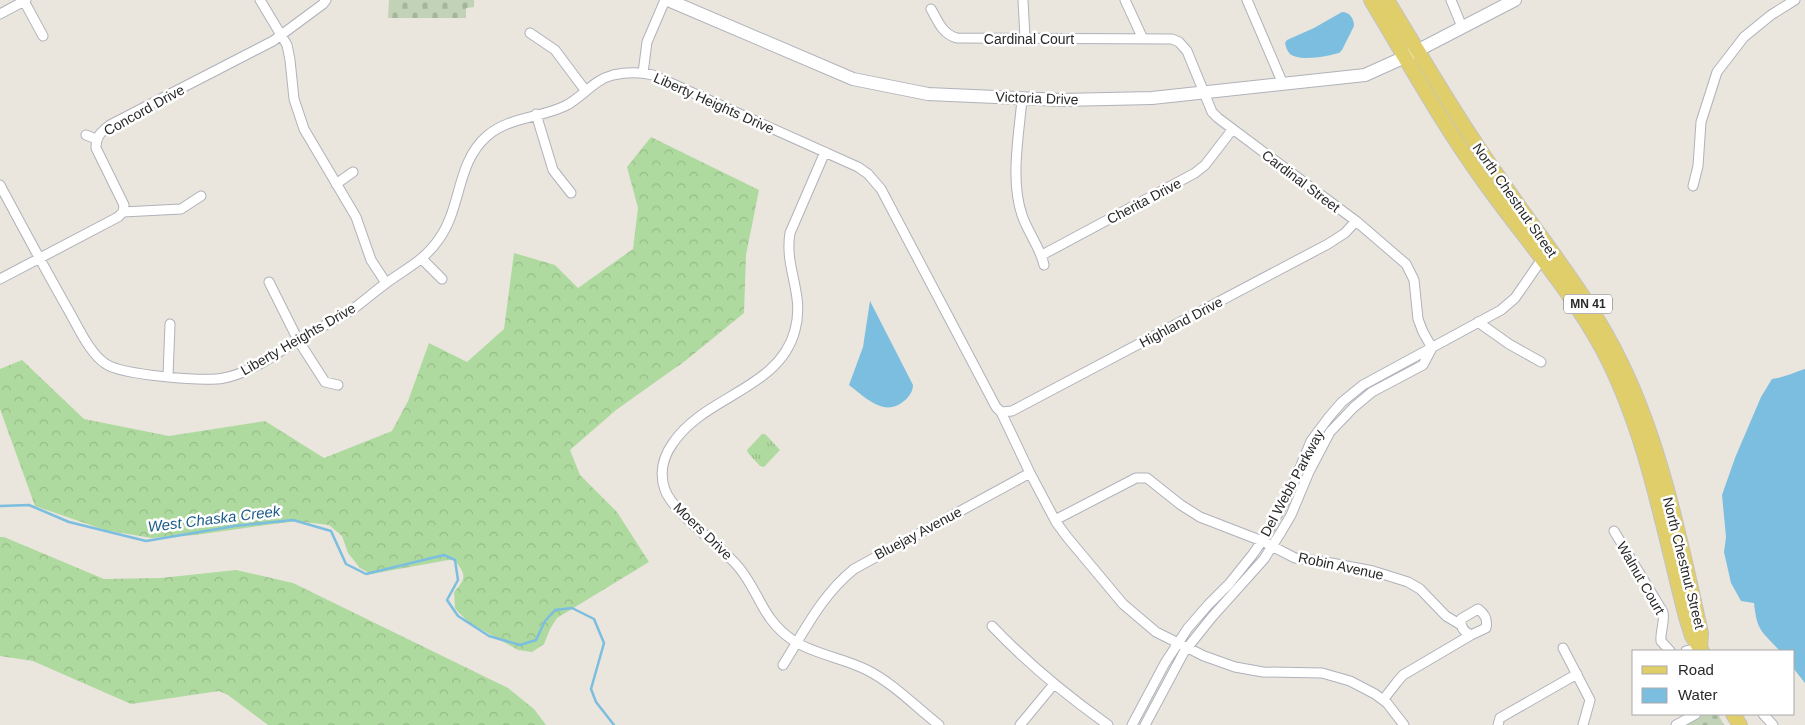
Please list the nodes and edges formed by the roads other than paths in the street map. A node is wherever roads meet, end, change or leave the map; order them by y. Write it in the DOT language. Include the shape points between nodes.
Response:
graph roads {
  1 [pos="260,0"];
  2 [pos="326,0"];
  3 [pos="666,0"];
  4 [pos="1023,0"];
  5 [pos="1125,0"];
  6 [pos="1247,0"];
  7 [pos="1371,0"];
  8 [pos="1387,0"];
  9 [pos="1451,0"];
  10 [pos="1515,0"];
  11 [pos="1795,0"];
  12 [pos="25,1"];
  13 [pos="931,9"];
  14 [pos="0,14"];
  15 [pos="1462,27"];
  16 [pos="530,33"];
  17 [pos="282,35"];
  18 [pos="43,36"];
  19 [pos="1026,38"];
  20 [pos="1143,39"];
  21 [pos="1411,54"];
  22 [pos="643,73"];
  23 [pos="1283,84"];
  24 [pos="585,90"];
  25 [pos="1204,92"];
  26 [pos="1022,99"];
  27 [pos="536,114"];
  28 [pos="1232,130"];
  29 [pos="86,136"];
  30 [pos="96,140"];
  31 [pos="825,152"];
  32 [pos="353,172"];
  33 [pos="0,184"];
  34 [pos="336,184"];
  35 [pos="1693,186"];
  36 [pos="571,193"];
  37 [pos="201,196"];
  38 [pos="123,212"];
  39 [pos="1356,221"];
  40 [pos="1042,255"];
  41 [pos="39,258"];
  42 [pos="422,259"];
  43 [pos="1542,259"];
  44 [pos="1044,265"];
  45 [pos="0,279"];
  46 [pos="442,279"];
  47 [pos="269,282"];
  48 [pos="386,283"];
  49 [pos="1478,322"];
  50 [pos="170,324"];
  51 [pos="298,340"];
  52 [pos="1432,348"];
  53 [pos="1541,362"];
  54 [pos="168,376"];
  55 [pos="338,385"];
  56 [pos="1001,412"];
  57 [pos="1030,473"];
  58 [pos="1055,520"];
  59 [pos="1614,531"];
  60 [pos="1262,541"];
  61 [pos="1272,547"];
  62 [pos="992,626"];
  63 [pos="1461,626"];
  64 [pos="1472,635"];
  65 [pos="797,643"];
  66 [pos="1178,644"];
  67 [pos="1187,647"];
  68 [pos="1563,648"];
  69 [pos="1669,650"];
  70 [pos="1701,650"];
  71 [pos="783,665"];
  72 [pos="1577,674"];
  73 [pos="1054,684"];
  74 [pos="1383,700"];
  75 [pos="1694,715"];
  76 [pos="1764,715"];
  77 [pos="939,725"];
  78 [pos="1020,725"];
  79 [pos="1108,725"];
  80 [pos="1132,725"];
  81 [pos="1145,725"];
  82 [pos="1404,725"];
  83 [pos="1498,725"];
  84 [pos="1583,725"];
  85 [pos="1676,725"];
  86 [pos="1773,725"];
  1 -- 17 [label="street"];
  2 -- 17 [label="street, Concord Drive"];
  3 -- 22 [label="street" via="651,31"];
  3 -- 26 [label="street, Victoria Drive" via="853,79 928,94"];
  4 -- 19 [label="street"];
  5 -- 20 [label="street"];
  6 -- 23 [label="street"];
  7 -- 21 [label="main road, North Chestnut Street / MN 41"];
  8 -- 21 [label="main road, North Chestnut Street / MN 41"];
  9 -- 15 [label="street"];
  10 -- 15 [label="street, Victoria Drive"];
  11 -- 35 [label="street" via="1744,36 1717,72 1701,122"];
  12 -- 14 [label="street"];
  12 -- 18 [label="street"];
  13 -- 19 [label="street, Cardinal Court" via="942,29 952,37"];
  15 -- 21 [label="street, Victoria Drive"];
  16 -- 24 [label="street" via="555,50"];
  17 -- 30 [label="street, Concord Drive" via="110,125"];
  17 -- 34 [label="street" via="290,60 300,120"];
  19 -- 20 [label="street, Cardinal Court"];
  20 -- 25 [label="street, Cardinal Court" via="1172,39 1182,44"];
  21 -- 23 [label="street, Victoria Drive" via="1365,75"];
  21 -- 43 [label="main road, North Chestnut Street / MN 41" via="1444,121 1484,182"];
  21 -- 70 [label="main road, North Chestnut Street / MN 41" via="1588,304 1623,366 1648,426 1664,482 1702,633"];
  22 -- 24 [label="street, Liberty Heights Drive" via="613,75"];
  22 -- 31 [label="street, Liberty Heights Drive"];
  23 -- 25 [label="street, Victoria Drive"];
  24 -- 27 [label="street, Liberty Heights Drive" via="565,106"];
  25 -- 26 [label="street, Victoria Drive" via="1152,98"];
  25 -- 28 [label="street, Cardinal Street" via="1212,112"];
  26 -- 40 [label="street" via="1016,192 1022,215"];
  27 -- 36 [label="street" via="553,170"];
  27 -- 42 [label="street, Liberty Heights Drive" via="497,128 478,145 466,166 447,228"];
  28 -- 39 [label="street, Cardinal Street"];
  28 -- 40 [label="street, Cherita Drive" via="1195,173"];
  29 -- 30 [label="street"];
  30 -- 38 [label="street, Concord Drive" via="96,148 124,205"];
  31 -- 56 [label="street, Liberty Heights Drive" via="858,167 882,189"];
  31 -- 65 [label="street, Moers Drive" via="790,233 789,260 798,302 797,323 790,344 770,371 688,426 667,452 662,468 663,485 669,498 737,564 772,622"];
  32 -- 34 [label="street"];
  33 -- 41 [label="street, Liberty Heights Drive"];
  34 -- 48 [label="street" via="356,217 371,260"];
  37 -- 38 [label="street" via="181,209"];
  38 -- 41 [label="street"];
  39 -- 52 [label="street, Cardinal Street" via="1406,264 1414,280 1418,319"];
  39 -- 56 [label="street, Highland Drive" via="1328,244 1012,411"];
  40 -- 44 [label="street"];
  41 -- 45 [label="street"];
  41 -- 54 [label="street, Liberty Heights Drive" via="91,349 105,364 122,371"];
  42 -- 46 [label="street"];
  42 -- 48 [label="street, Liberty Heights Drive"];
  43 -- 49 [label="street, Del Webb Parkway" via="1515,298"];
  43 -- 70 [label="main road, North Chestnut Street / MN 41" via="1603,350 1623,395 1653,489 1686,617"];
  47 -- 51 [label="street"];
  48 -- 51 [label="street, Liberty Heights Drive" via="353,309"];
  49 -- 52 [label="street, Del Webb Parkway"];
  49 -- 53 [label="street"];
  50 -- 54 [label="street"];
  51 -- 54 [label="street, Liberty Heights Drive" via="247,370 224,378"];
  51 -- 55 [label="street" via="325,382"];
  52 -- 60 [label="street, Del Webb Parkway" via="1363,385 1328,417 1311,441 1290,492"];
  52 -- 61 [label="street, Del Webb Parkway" via="1423,365 1372,392 1330,432 1291,515"];
  56 -- 57 [label="street"];
  57 -- 58 [label="street"];
  57 -- 65 [label="street, Bluejay Avenue" via="854,568 821,602"];
  58 -- 60 [label="street, Robin Avenue" via="1143,477 1200,517"];
  58 -- 66 [label="street" via="1123,604 1156,632"];
  59 -- 69 [label="street, Walnut Court" via="1663,612 1661,641"];
  60 -- 61 [label="street, Robin Avenue"];
  60 -- 66 [label="street, Del Webb Parkway"];
  61 -- 63 [label="street, Robin Avenue" via="1295,558 1373,571 1408,582"];
  61 -- 67 [label="street, Del Webb Parkway"];
  62 -- 73 [label="street"];
  63 -- 64 [label="street"];
  63 -- 64 [label="street" via="1461,619 1478,609 1482,612 1487,619 1486,628"];
  64 -- 74 [label="street" via="1403,675"];
  65 -- 71 [label="street, Bluejay Avenue"];
  65 -- 77 [label="street, Moers Drive" via="877,675"];
  66 -- 67 [label="street"];
  66 -- 80 [label="street, Del Webb Parkway"];
  67 -- 74 [label="street" via="1218,662 1248,670 1322,672 1357,684"];
  67 -- 81 [label="street, Del Webb Parkway"];
  68 -- 72 [label="street"];
  72 -- 83 [label="street" via="1500,718"];
  72 -- 84 [label="street" via="1590,700"];
  73 -- 78 [label="street"];
  73 -- 79 [label="street"];
  74 -- 82 [label="street"];
  75 -- 85 [label="street"];
  76 -- 86 [label="street"];
}
